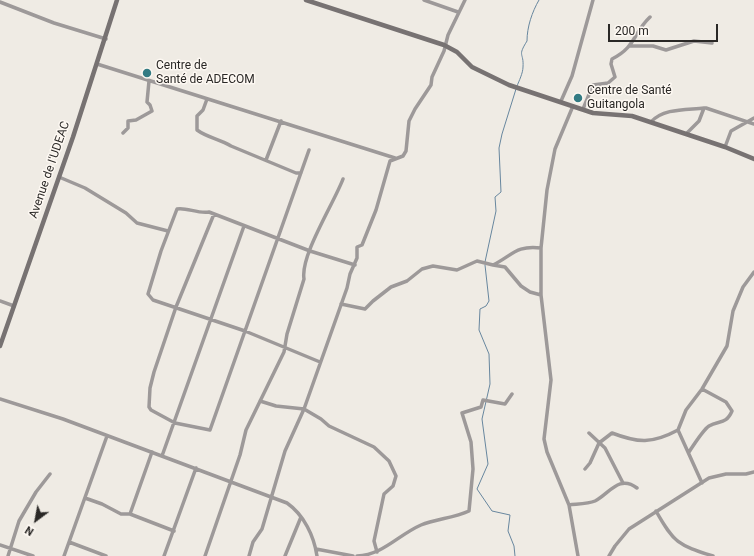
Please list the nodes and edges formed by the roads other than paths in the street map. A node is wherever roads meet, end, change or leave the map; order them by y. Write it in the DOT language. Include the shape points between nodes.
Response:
graph roads {
  1 [pos="117,0"];
  2 [pos="306,0"];
  3 [pos="424,0"];
  4 [pos="465,0"];
  5 [pos="593,0"];
  6 [pos="0,2"];
  7 [pos="458,12"];
  8 [pos="650,17"];
  9 [pos="106,39"];
  10 [pos="712,43"];
  11 [pos="444,45"];
  12 [pos="630,46"];
  13 [pos="97,64"];
  14 [pos="149,81"];
  15 [pos="207,99"];
  16 [pos="561,101"];
  17 [pos="573,106"];
  18 [pos="704,108"];
  19 [pos="584,109"];
  20 [pos="754,118"];
  21 [pos="281,121"];
  22 [pos="651,122"];
  23 [pos="746,122"];
  24 [pos="754,124"];
  25 [pos="123,133"];
  26 [pos="686,134"];
  27 [pos="725,147"];
  28 [pos="309,150"];
  29 [pos="395,158"];
  30 [pos="754,159"];
  31 [pos="266,160"];
  32 [pos="301,173"];
  33 [pos="59,177"];
  34 [pos="343,179"];
  35 [pos="214,214"];
  36 [pos="244,226"];
  37 [pos="168,231"];
  38 [pos="279,238"];
  39 [pos="541,248"];
  40 [pos="310,251"];
  41 [pos="354,265"];
  42 [pos="493,266"];
  43 [pos="754,272"];
  44 [pos="541,295"];
  45 [pos="0,300"];
  46 [pos="341,304"];
  47 [pos="14,306"];
  48 [pos="176,308"];
  49 [pos="211,320"];
  50 [pos="245,331"];
  51 [pos="0,346"];
  52 [pos="284,347"];
  53 [pos="320,362"];
  54 [pos="702,389"];
  55 [pos="512,394"];
  56 [pos="0,399"];
  57 [pos="260,401"];
  58 [pos="304,409"];
  59 [pos="175,423"];
  60 [pos="678,430"];
  61 [pos="589,433"];
  62 [pos="107,436"];
  63 [pos="599,443"];
  64 [pos="152,452"];
  65 [pos="689,452"];
  66 [pos="162,456"];
  67 [pos="196,468"];
  68 [pos="585,469"];
  69 [pos="754,472"];
  70 [pos="50,474"];
  71 [pos="231,481"];
  72 [pos="623,483"];
  73 [pos="702,483"];
  74 [pos="637,488"];
  75 [pos="273,496"];
  76 [pos="85,498"];
  77 [pos="570,505"];
  78 [pos="656,511"];
  79 [pos="130,514"];
  80 [pos="301,517"];
  81 [pos="174,531"];
  82 [pos="69,542"];
  83 [pos="0,545"];
  84 [pos="10,548"];
  85 [pos="316,549"];
  86 [pos="377,552"];
  87 [pos="8,556"];
  88 [pos="33,556"];
  89 [pos="64,556"];
  90 [pos="106,556"];
  91 [pos="164,556"];
  92 [pos="205,556"];
  93 [pos="249,556"];
  94 [pos="285,556"];
  95 [pos="317,556"];
  96 [pos="353,556"];
  97 [pos="357,556"];
  98 [pos="578,556"];
  99 [pos="609,556"];
  100 [pos="713,556"];
  1 -- 9 [label="street, Avenue de I'UDEAC"];
  2 -- 11 [label="street"];
  3 -- 7 [label="street"];
  4 -- 7 [label="street"];
  5 -- 16 [label="street" via="572,76"];
  6 -- 9 [label="street" via="54,23"];
  7 -- 11 [label="street"];
  8 -- 12 [label="street" via="644,22"];
  9 -- 13 [label="street, Avenue de I'UDEAC"];
  10 -- 12 [label="street" via="694,41 666,50 654,46"];
  11 -- 16 [label="street" via="457,52 472,67 509,85"];
  11 -- 29 [label="street" via="431,85 409,121 406,151 403,156"];
  12 -- 19 [label="street" via="623,54 612,59 615,77 608,83 593,85"];
  13 -- 14 [label="street"];
  13 -- 33 [label="street, Avenue de I'UDEAC"];
  14 -- 15 [label="street"];
  14 -- 25 [label="street" via="147,102 152,111 136,120 128,121 128,128"];
  15 -- 21 [label="street"];
  15 -- 31 [label="street" via="203,110 197,116 197,130"];
  16 -- 17 [label="street"];
  17 -- 19 [label="street"];
  17 -- 39 [label="street" via="555,149 547,190"];
  18 -- 22 [label="street" via="676,110 656,116"];
  18 -- 23 [label="street"];
  18 -- 26 [label="street" via="699,120"];
  19 -- 22 [label="street" via="593,113 632,116"];
  20 -- 23 [label="street"];
  21 -- 29 [label="street"];
  21 -- 31 [label="street"];
  22 -- 26 [label="street"];
  23 -- 24 [label="street"];
  23 -- 27 [label="street" via="731,131"];
  26 -- 27 [label="street"];
  27 -- 30 [label="street"];
  28 -- 32 [label="street"];
  29 -- 41 [label="street" via="390,161 376,210 362,245 357,247 358,258"];
  31 -- 32 [label="street"];
  32 -- 38 [label="street"];
  33 -- 37 [label="street" via="85,188 126,213 137,223"];
  33 -- 47 [label="street, Avenue de I'UDEAC"];
  34 -- 40 [label="street"];
  35 -- 36 [label="street"];
  35 -- 37 [label="street" via="177,209"];
  35 -- 48 [label="street"];
  36 -- 38 [label="street"];
  36 -- 49 [label="street"];
  37 -- 48 [label="street" via="148,294 153,300"];
  38 -- 40 [label="street"];
  38 -- 50 [label="street"];
  39 -- 42 [label="street" via="521,248"];
  39 -- 44 [label="street"];
  40 -- 41 [label="street"];
  40 -- 52 [label="street"];
  41 -- 46 [label="street"];
  42 -- 44 [label="street" via="505,268 521,286"];
  42 -- 46 [label="street" via="478,261 457,270 433,266 422,269 407,281 391,287 365,309"];
  43 -- 54 [label="street" via="743,287 733,311 727,346"];
  44 -- 77 [label="street" via="551,380 544,439"];
  45 -- 47 [label="street"];
  46 -- 53 [label="street"];
  47 -- 51 [label="street, Avenue de I'UDEAC"];
  48 -- 49 [label="street"];
  48 -- 59 [label="street" via="151,382 149,407"];
  49 -- 50 [label="street"];
  49 -- 59 [label="street"];
  50 -- 52 [label="street"];
  50 -- 59 [label="street" via="210,430"];
  52 -- 53 [label="street"];
  52 -- 57 [label="street" via="284,352"];
  53 -- 58 [label="street"];
  54 -- 60 [label="street" via="686,410"];
  54 -- 65 [label="street" via="726,402 732,411 729,417 708,426"];
  55 -- 86 [label="street" via="505,404 485,400 481,407 462,412 471,442 474,469 469,511 421,525"];
  56 -- 62 [label="street"];
  57 -- 58 [label="street" via="276,406"];
  57 -- 71 [label="street" via="246,430"];
  58 -- 75 [label="street" via="285,451"];
  58 -- 86 [label="street" via="329,426 374,447 389,461 396,476 393,486 384,494 374,541"];
  59 -- 66 [label="street"];
  60 -- 63 [label="street" via="650,441 633,441 612,433"];
  60 -- 65 [label="street"];
  61 -- 63 [label="street"];
  62 -- 64 [label="street"];
  62 -- 76 [label="street"];
  63 -- 68 [label="street" via="590,464"];
  63 -- 72 [label="street" via="605,448"];
  64 -- 66 [label="street"];
  64 -- 79 [label="street"];
  65 -- 73 [label="street"];
  66 -- 67 [label="street"];
  67 -- 71 [label="street"];
  67 -- 81 [label="street"];
  69 -- 73 [label="street" via="716,475"];
  70 -- 84 [label="street" via="36,492 20,521"];
  71 -- 75 [label="street"];
  71 -- 92 [label="street"];
  72 -- 74 [label="street"];
  72 -- 77 [label="street" via="616,485 595,501"];
  73 -- 78 [label="street"];
  75 -- 80 [label="street" via="293,507"];
  75 -- 93 [label="street" via="262,529 253,542"];
  76 -- 79 [label="street" via="121,514"];
  76 -- 82 [label="street"];
  77 -- 98 [label="street"];
  78 -- 99 [label="street" via="629,529"];
  78 -- 100 [label="street" via="669,534 677,542"];
  79 -- 81 [label="street"];
  80 -- 85 [label="street"];
  80 -- 94 [label="street"];
  81 -- 91 [label="street"];
  82 -- 89 [label="street"];
  82 -- 90 [label="street"];
  83 -- 84 [label="street"];
  84 -- 87 [label="street"];
  84 -- 88 [label="street"];
  85 -- 95 [label="street"];
  85 -- 96 [label="street"];
  86 -- 97 [label="street"];
}
